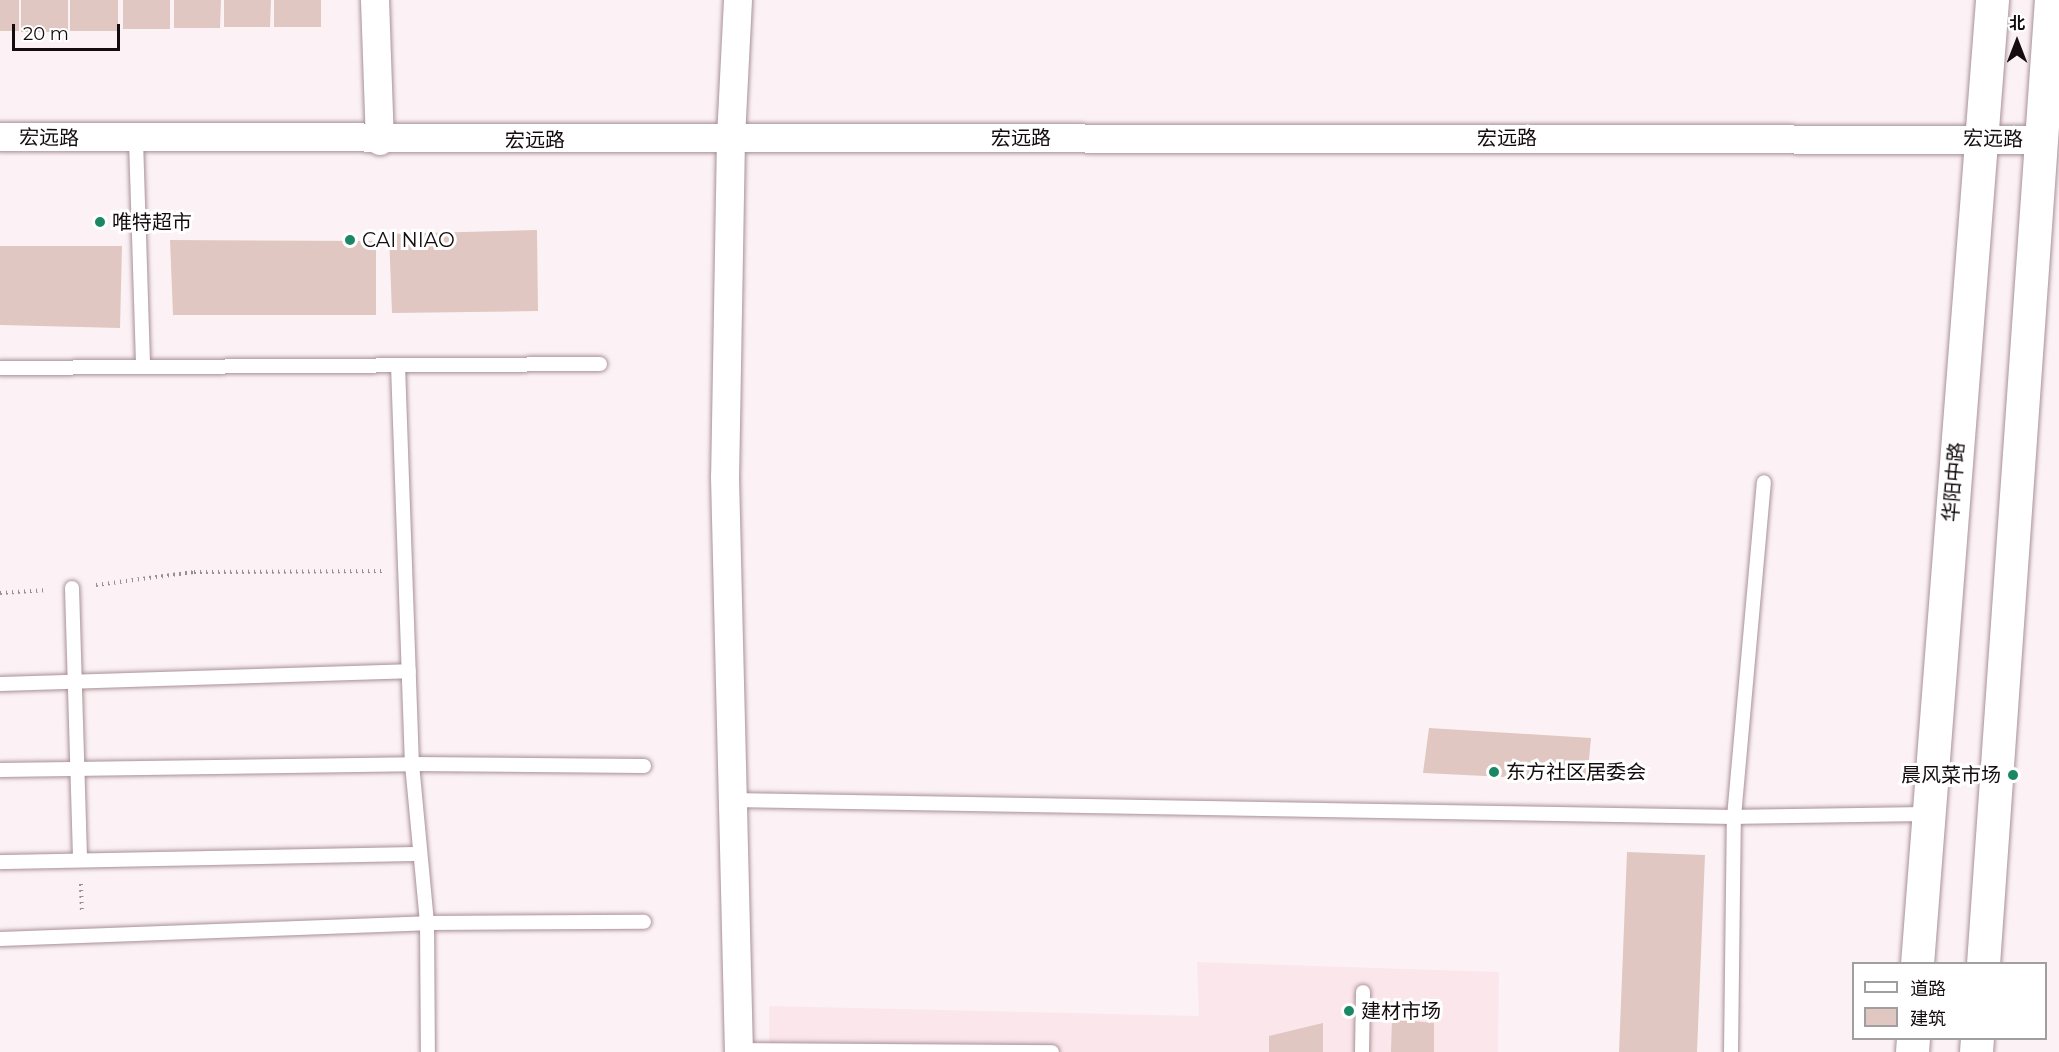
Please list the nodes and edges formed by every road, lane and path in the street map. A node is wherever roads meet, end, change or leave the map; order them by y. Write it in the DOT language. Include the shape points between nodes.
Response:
graph roads {
  1 [pos="375,0"];
  2 [pos="738,0"];
  3 [pos="1992,0"];
  4 [pos="2051,0"];
  5 [pos="0,137"];
  6 [pos="731,138"];
  7 [pos="1984,138"];
  8 [pos="136,140"];
  9 [pos="2042,140"];
  10 [pos="380,141"];
  11 [pos="600,364"];
  12 [pos="143,365"];
  13 [pos="398,365"];
  14 [pos="0,368"];
  15 [pos="1764,482"];
  16 [pos="405,571"];
  17 [pos="72,588"];
  18 [pos="0,593"];
  19 [pos="409,671"];
  20 [pos="76,681"];
  21 [pos="0,684"];
  22 [pos="412,764"];
  23 [pos="644,766"];
  24 [pos="77,769"];
  25 [pos="0,770"];
  26 [pos="731,800"];
  27 [pos="1925,814"];
  28 [pos="1734,817"];
  29 [pos="420,854"];
  30 [pos="80,860"];
  31 [pos="0,862"];
  32 [pos="644,922"];
  33 [pos="427,923"];
  34 [pos="83,934"];
  35 [pos="0,939"];
  36 [pos="1917,962"];
  37 [pos="1983,962"];
  38 [pos="1363,992"];
  39 [pos="739,1051"];
  40 [pos="863,1051"];
  41 [pos="429,1052"];
  42 [pos="983,1052"];
  43 [pos="1052,1052"];
  44 [pos="1362,1052"];
  45 [pos="1731,1052"];
  1 -- 10 [label="street"];
  2 -- 6 [label="street"];
  3 -- 7 [label="main road, 华阳中路"];
  4 -- 9 [label="main road"];
  5 -- 8 [label="street, 宏远路"];
  6 -- 7 [label="street, 宏远路"];
  6 -- 10 [label="street, 宏远路"];
  6 -- 26 [label="street" via="725,477"];
  7 -- 9 [label="street, 宏远路"];
  7 -- 27 [label="main road, 华阳中路"];
  8 -- 10 [label="street, 宏远路"];
  8 -- 12 [label="lane"];
  9 -- 37 [label="main road"];
  11 -- 13 [label="lane"];
  12 -- 13 [label="lane"];
  12 -- 14 [label="lane"];
  13 -- 16 [label="lane"];
  15 -- 28 [label="lane"];
  16 -- 17 [label="path" via="194,572"];
  16 -- 19 [label="lane"];
  17 -- 18 [label="path"];
  17 -- 20 [label="lane"];
  19 -- 20 [label="lane"];
  19 -- 22 [label="lane"];
  20 -- 21 [label="lane"];
  20 -- 24 [label="lane"];
  22 -- 23 [label="lane"];
  22 -- 24 [label="lane"];
  22 -- 29 [label="lane"];
  24 -- 25 [label="lane"];
  24 -- 30 [label="lane"];
  26 -- 28 [label="lane"];
  26 -- 39 [label="street"];
  27 -- 28 [label="lane"];
  27 -- 36 [label="main road, 华阳中路"];
  28 -- 45 [label="lane"];
  29 -- 30 [label="lane"];
  29 -- 33 [label="lane"];
  30 -- 31 [label="lane"];
  30 -- 34 [label="path"];
  32 -- 33 [label="lane"];
  33 -- 34 [label="lane"];
  33 -- 41 [label="lane"];
  34 -- 35 [label="lane"];
  38 -- 44 [label="lane"];
  39 -- 40 [label="lane"];
  40 -- 42 [label="lane"];
  42 -- 43 [label="lane"];
}
